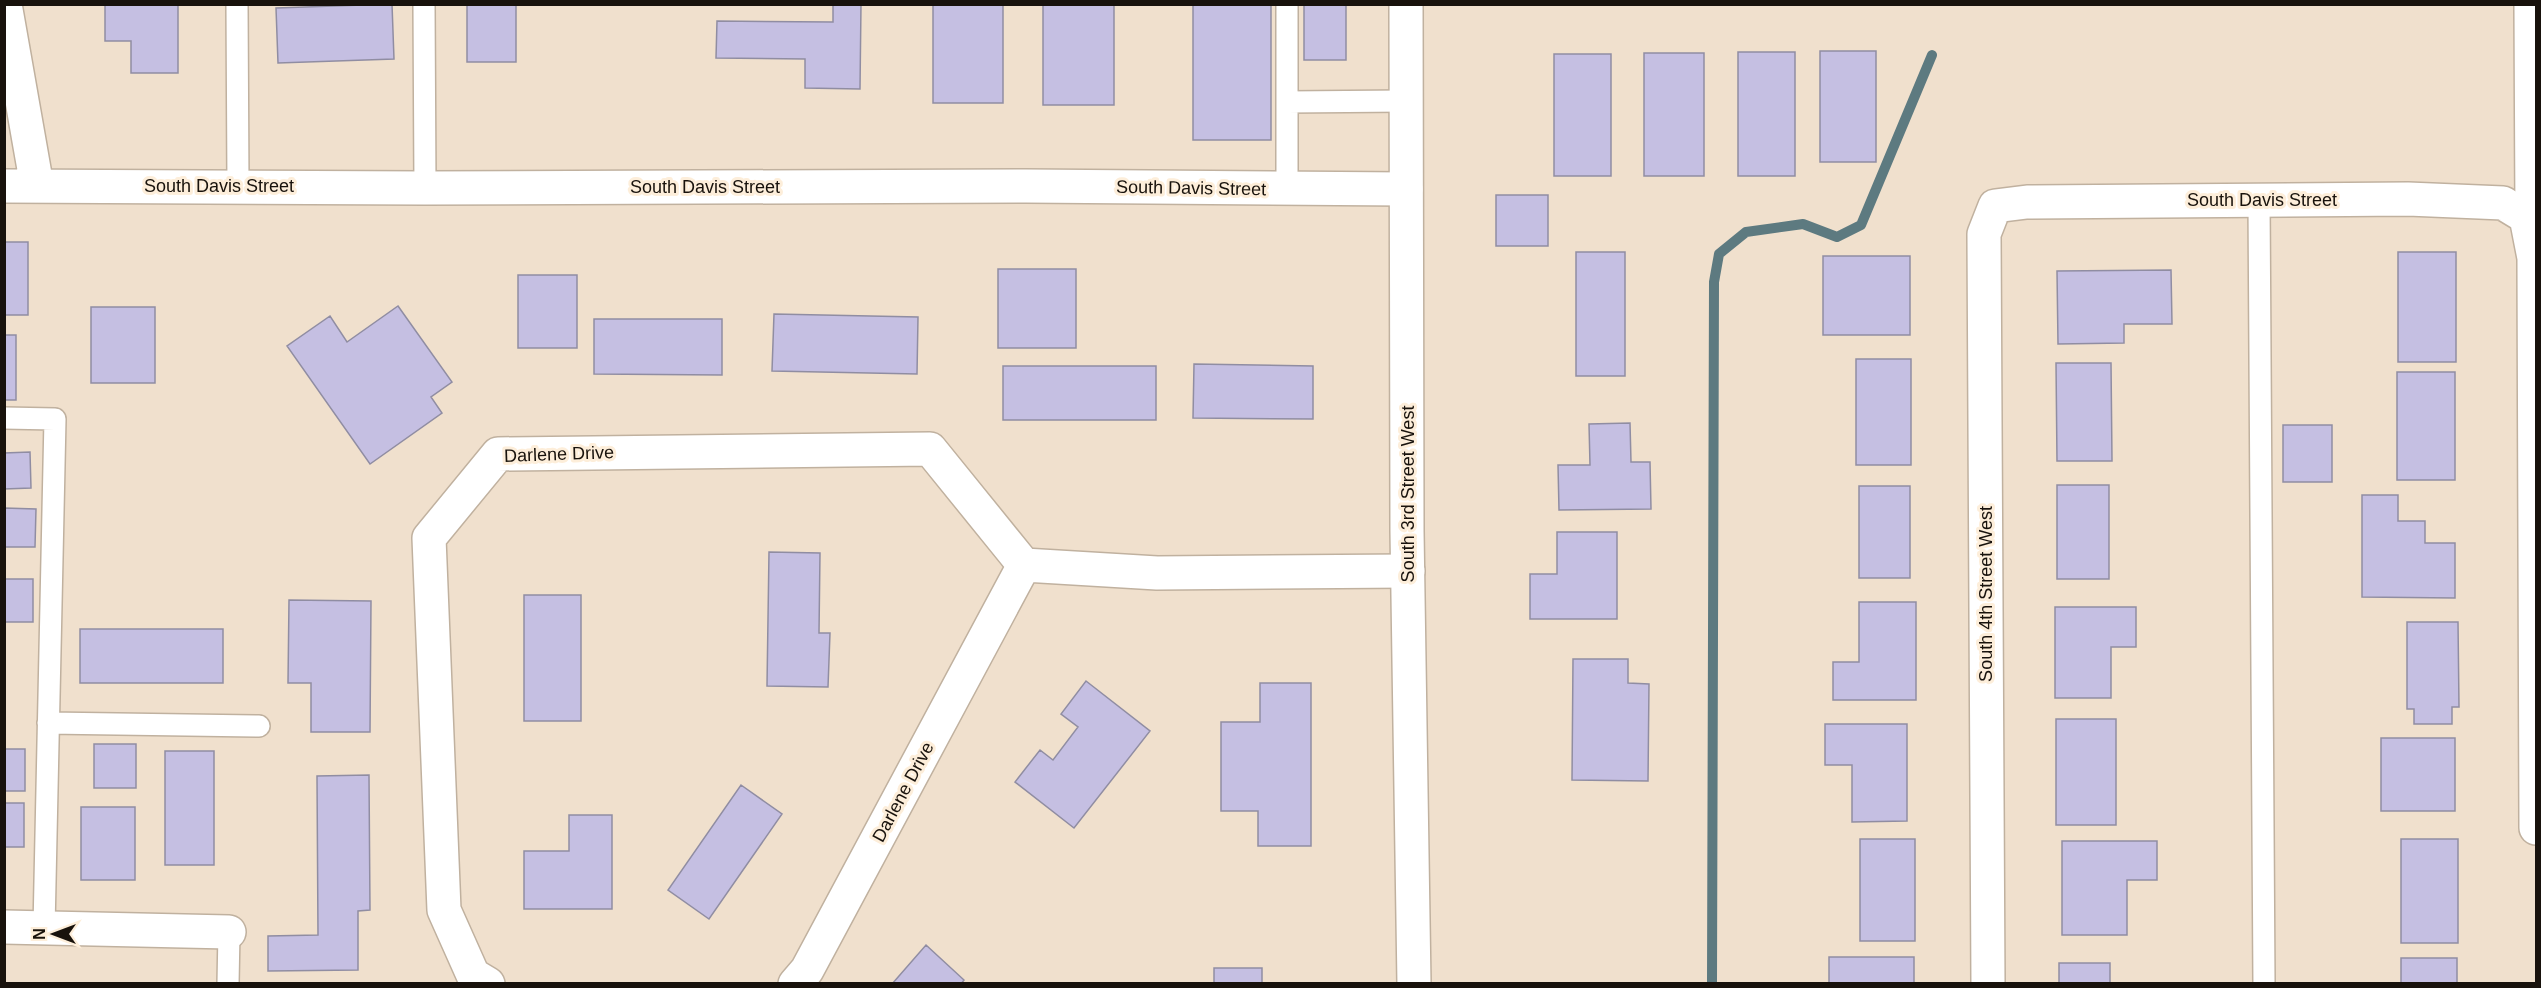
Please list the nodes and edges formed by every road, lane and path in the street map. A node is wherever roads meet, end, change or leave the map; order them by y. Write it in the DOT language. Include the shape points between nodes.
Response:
graph roads {
  1 [pos="5,4"];
  2 [pos="237,4"];
  3 [pos="424,4"];
  4 [pos="1287,4"];
  5 [pos="1406,4"];
  6 [pos="2525,4"];
  7 [pos="1406,101"];
  8 [pos="1287,102"];
  9 [pos="4,186"];
  10 [pos="37,186"];
  11 [pos="238,186"];
  12 [pos="425,188"];
  13 [pos="1287,189"];
  14 [pos="1406,189"];
  15 [pos="2259,200"];
  16 [pos="1995,206"];
  17 [pos="2526,217"];
  18 [pos="4,418"];
  19 [pos="1024,565"];
  20 [pos="1408,571"];
  21 [pos="48,723"];
  22 [pos="259,726"];
  23 [pos="2536,828"];
  24 [pos="4,927"];
  25 [pos="44,927"];
  26 [pos="229,932"];
  27 [pos="228,984"];
  28 [pos="488,984"];
  29 [pos="795,984"];
  30 [pos="1414,984"];
  31 [pos="1988,984"];
  32 [pos="2264,984"];
  1 -- 10 [label="street"];
  2 -- 11 [label="lane"];
  3 -- 12 [label="lane"];
  4 -- 8 [label="lane"];
  5 -- 7 [label="street, South 3rd Street West"];
  6 -- 17 [label="lane"];
  7 -- 8 [label="lane"];
  7 -- 14 [label="street, South 3rd Street West"];
  8 -- 13 [label="lane"];
  9 -- 10 [label="street, South Davis Street"];
  10 -- 11 [label="street, South Davis Street"];
  11 -- 12 [label="street, South Davis Street"];
  12 -- 13 [label="street, South Davis Street"];
  13 -- 14 [label="street, South Davis Street"];
  14 -- 20 [label="street, South 3rd Street West"];
  15 -- 16 [label="street, South Davis Street" via="2027,202"];
  15 -- 17 [label="street, South Davis Street" via="2503,203"];
  15 -- 32 [label="lane"];
  16 -- 31 [label="street, South 4th Street West" via="1984,234"];
  17 -- 23 [label="street" via="2534,258"];
  18 -- 21 [label="lane" via="55,419"];
  19 -- 20 [label="street" via="1157,573"];
  19 -- 28 [label="street, Darlene Drive" via="930,449 498,453 429,538 444,910 474,975"];
  19 -- 29 [label="street, Darlene Drive" via="807,970"];
  20 -- 30 [label="street, South 3rd Street West"];
  21 -- 22 [label="lane"];
  21 -- 25 [label="lane"];
  24 -- 25 [label="street"];
  25 -- 26 [label="street"];
  26 -- 27 [label="lane"];
}
